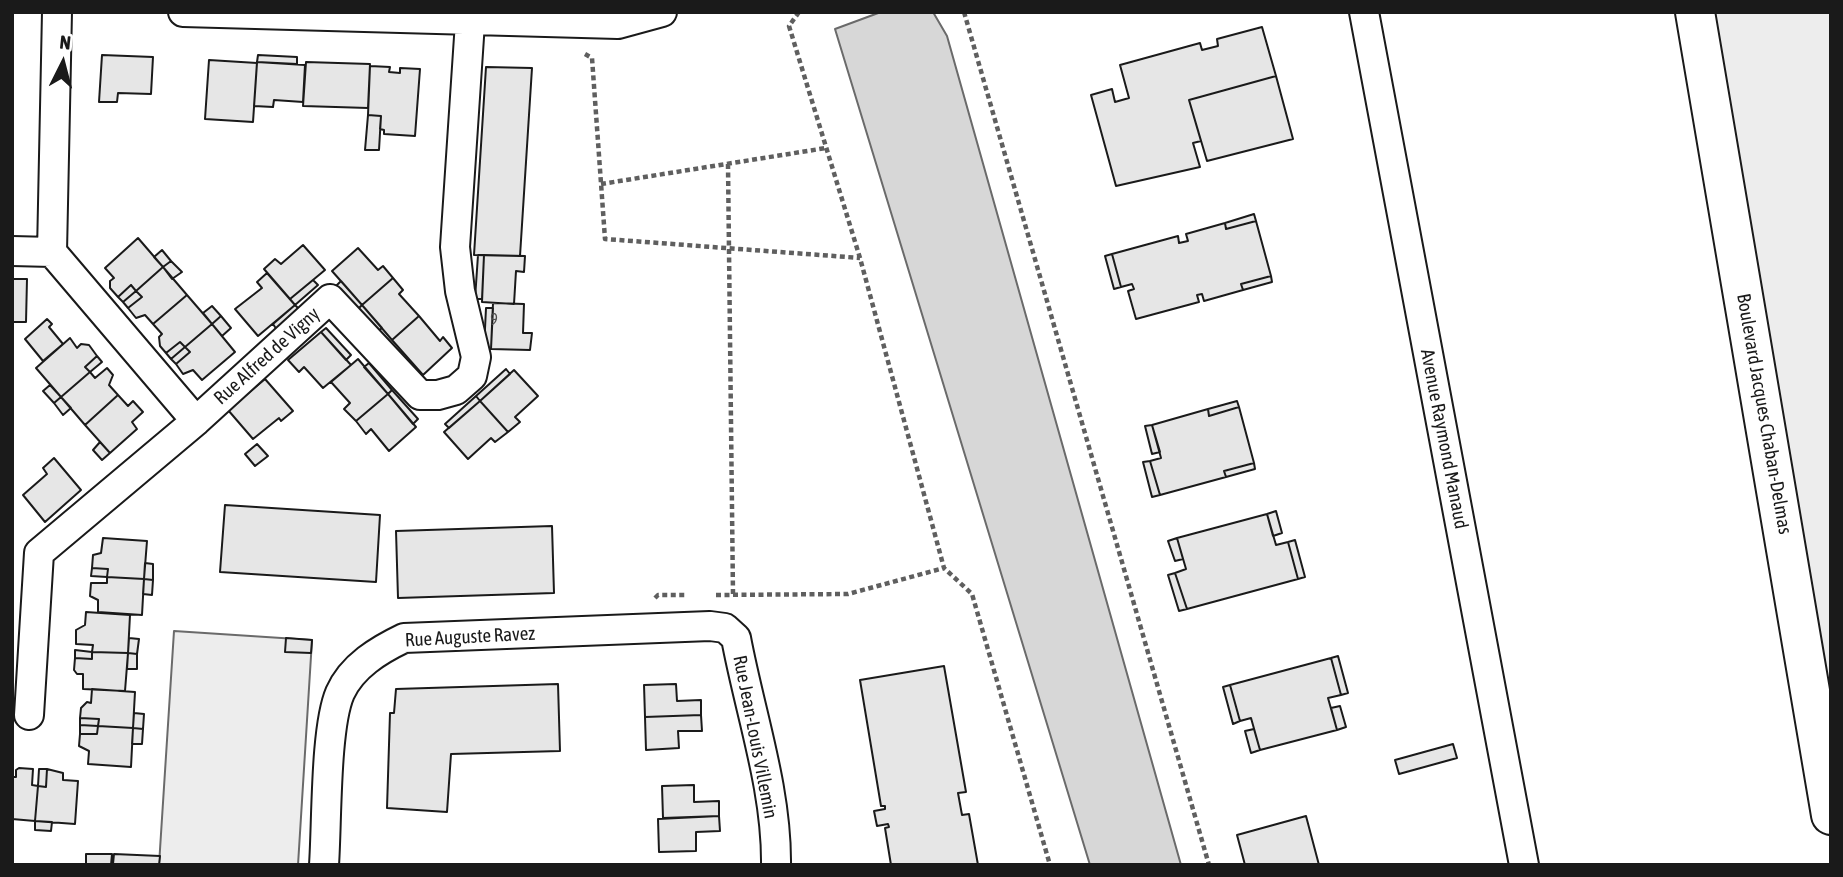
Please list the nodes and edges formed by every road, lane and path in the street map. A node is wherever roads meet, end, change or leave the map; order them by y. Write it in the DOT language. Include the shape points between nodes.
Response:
graph roads {
  1 [pos="57,12"];
  2 [pos="183,12"];
  3 [pos="662,12"];
  4 [pos="799,12"];
  5 [pos="964,12"];
  6 [pos="1364,12"];
  7 [pos="1695,12"];
  8 [pos="470,22"];
  9 [pos="550,23"];
  10 [pos="826,148"];
  11 [pos="728,164"];
  12 [pos="601,184"];
  13 [pos="729,248"];
  14 [pos="12,251"];
  15 [pos="52,252"];
  16 [pos="860,258"];
  17 [pos="196,421"];
  18 [pos="944,568"];
  19 [pos="733,594"];
  20 [pos="699,595"];
  21 [pos="713,595"];
  22 [pos="651,602"];
  23 [pos="710,626"];
  24 [pos="29,715"];
  25 [pos="1831,815"];
  26 [pos="324,865"];
  27 [pos="775,865"];
  28 [pos="1050,865"];
  29 [pos="1209,865"];
  30 [pos="1524,865"];
  1 -- 15 [label="street"];
  2 -- 8 [label="street"];
  3 -- 9 [label="street" via="618,24"];
  4 -- 10 [label="path" via="789,26"];
  5 -- 29 [label="path"];
  6 -- 30 [label="street, Avenue Raymond Manaud"];
  7 -- 25 [label="main road, Boulevard Jacques Chaban-Delmas"];
  8 -- 9 [label="street"];
  8 -- 17 [label="street, Rue Alfred de Vigny" via="455,247 476,357 472,376 456,390 420,395 330,299"];
  9 -- 12 [label="path" via="563,45 593,58"];
  10 -- 11 [label="path"];
  10 -- 16 [label="path"];
  11 -- 12 [label="path"];
  11 -- 13 [label="path"];
  12 -- 13 [label="path" via="605,239"];
  13 -- 16 [label="path"];
  13 -- 19 [label="path"];
  14 -- 15 [label="street"];
  15 -- 17 [label="street"];
  16 -- 18 [label="path"];
  17 -- 24 [label="street, Rue Alfred de Vigny" via="39,553"];
  18 -- 19 [label="path" via="848,594"];
  18 -- 28 [label="path" via="972,594"];
  19 -- 21 [label="path"];
  20 -- 22 [label="path" via="658,595"];
  23 -- 26 [label="street, Rue Auguste Ravez" via="404,638 382,648 356,669 340,693 333,722"];
  23 -- 27 [label="street, Rue Jean-Louis Villemin" via="725,628 736,638 765,768"];
}
